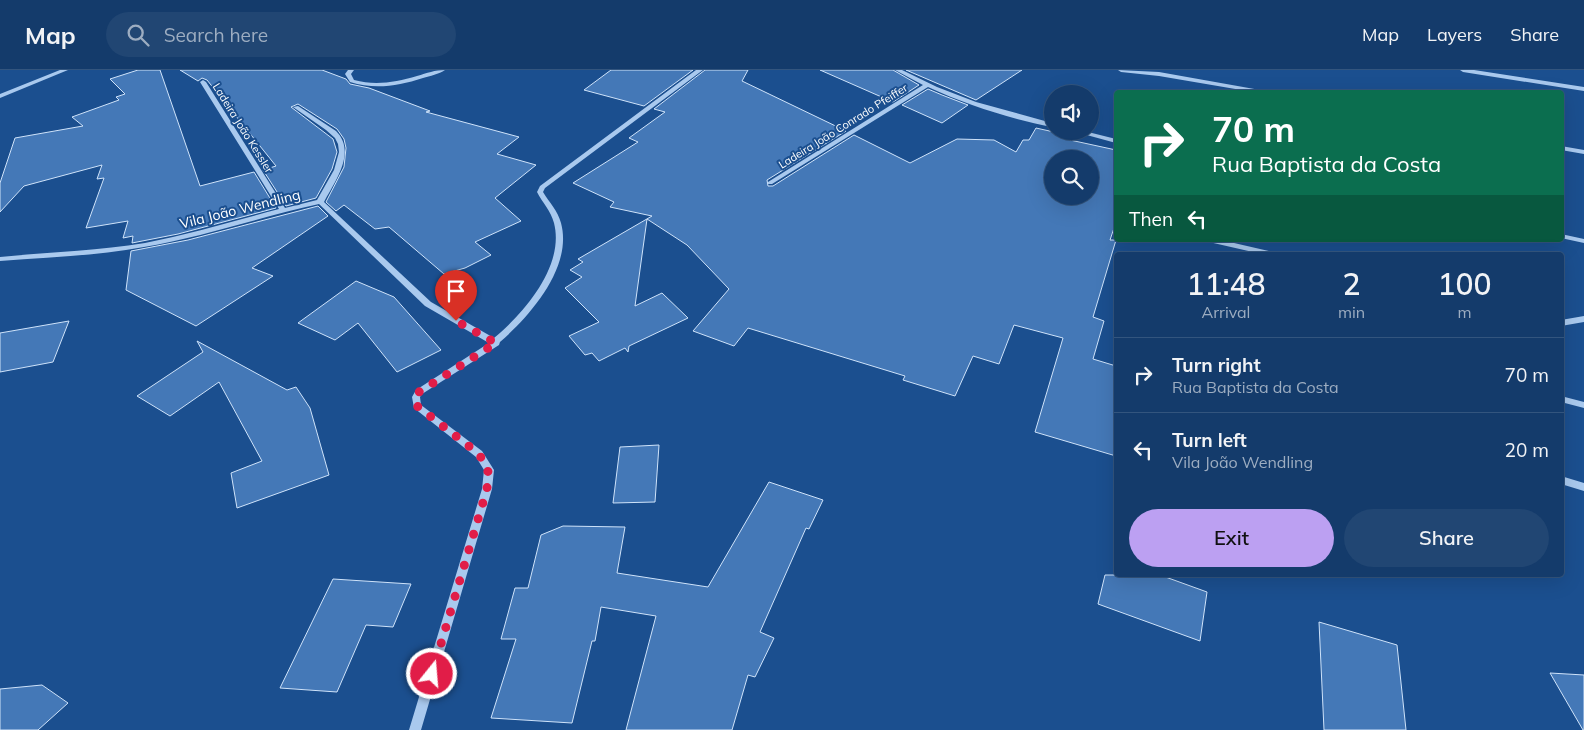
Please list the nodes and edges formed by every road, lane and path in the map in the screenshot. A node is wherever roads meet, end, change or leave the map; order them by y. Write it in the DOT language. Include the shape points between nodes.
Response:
graph roads {
  1 [pos="65,70"];
  2 [pos="351,70"];
  3 [pos="442,70"];
  4 [pos="700,70"];
  5 [pos="898,70"];
  6 [pos="1121,70"];
  7 [pos="1463,70"];
  8 [pos="203,82"];
  9 [pos="926,86"];
  10 [pos="1584,89"];
  11 [pos="1249,90"];
  12 [pos="0,96"];
  13 [pos="296,107"];
  14 [pos="1044,124"];
  15 [pos="1099,137"];
  16 [pos="1114,141"];
  17 [pos="1564,149"];
  18 [pos="1584,152"];
  19 [pos="770,183"];
  20 [pos="320,202"];
  21 [pos="282,209"];
  22 [pos="1564,237"];
  23 [pos="1584,241"];
  24 [pos="1220,242"];
  25 [pos="1262,252"];
  26 [pos="0,259"];
  27 [pos="1584,319"];
  28 [pos="1564,322"];
  29 [pos="496,343"];
  30 [pos="1564,400"];
  31 [pos="1584,405"];
  32 [pos="1564,481"];
  33 [pos="1584,487"];
  34 [pos="415,730"];
  1 -- 12 [label="street"];
  2 -- 3 [label="street" via="348,74 352,81 379,86"];
  4 -- 29 [label="street" via="542,187 540,192 557,220 560,239 556,260 526,315"];
  5 -- 9 [label="street"];
  6 -- 11 [label="street"];
  7 -- 10 [label="street"];
  8 -- 21 [label="street, Ladeira João Kessler"];
  9 -- 14 [label="street" via="982,108"];
  9 -- 19 [label="street, Ladeira João Conrado Pfeiffer"];
  13 -- 20 [label="street" via="338,137 342,145 341,160"];
  15 -- 16 [label="street"];
  17 -- 18 [label="street"];
  20 -- 21 [label="street, Vila João Wendling"];
  20 -- 29 [label="street, Vila João Wendling" via="428,304"];
  21 -- 26 [label="street, Vila João Wendling" via="163,242"];
  22 -- 23 [label="street"];
  24 -- 25 [label="street"];
  27 -- 28 [label="street"];
  29 -- 34 [label="street" via="416,397 417,406 479,454 488,470 487,489"];
  30 -- 31 [label="street"];
  32 -- 33 [label="street"];
}
